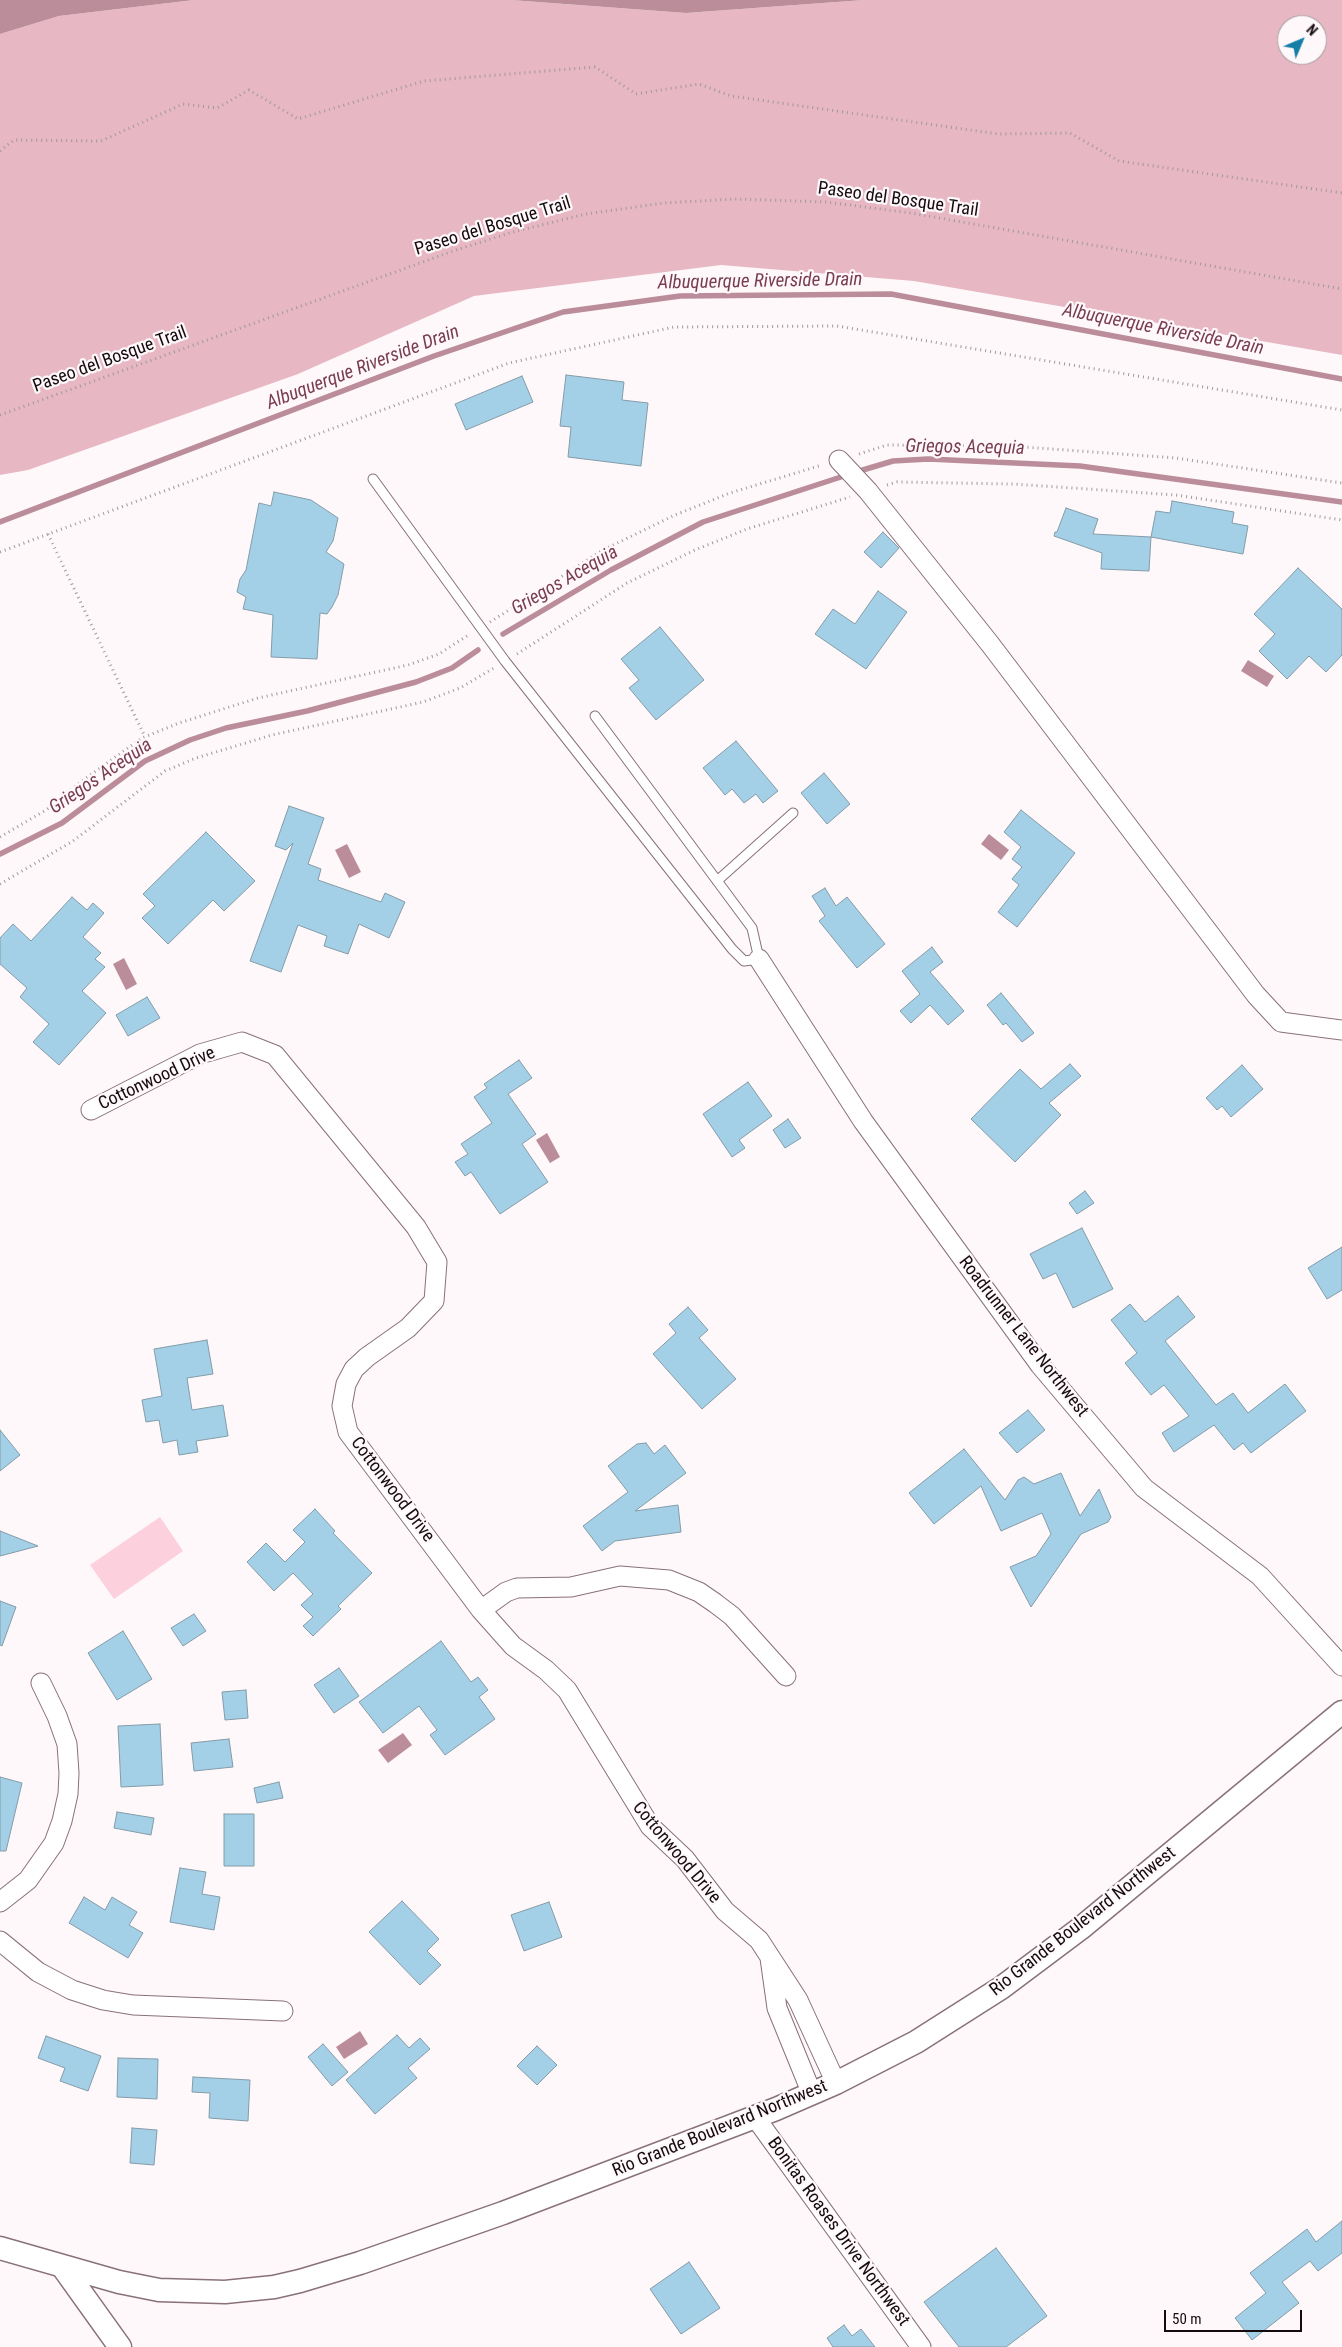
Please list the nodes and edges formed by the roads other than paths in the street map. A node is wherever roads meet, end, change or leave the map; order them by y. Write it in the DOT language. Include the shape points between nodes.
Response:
graph roads {
  1 [pos="842,463"];
  2 [pos="373,479"];
  3 [pos="595,716"];
  4 [pos="793,813"];
  5 [pos="717,881"];
  6 [pos="759,959"];
  7 [pos="1342,1030"];
  8 [pos="91,1110"];
  9 [pos="481,1610"];
  10 [pos="1342,1666"];
  11 [pos="786,1676"];
  12 [pos="41,1683"];
  13 [pos="1342,1712"];
  14 [pos="0,1902"];
  15 [pos="0,1941"];
  16 [pos="770,1957"];
  17 [pos="283,2011"];
  18 [pos="836,2083"];
  19 [pos="812,2094"];
  20 [pos="755,2117"];
  21 [pos="0,2248"];
  22 [pos="62,2266"];
  23 [pos="120,2347"];
  24 [pos="921,2347"];
  1 -- 7 [label="street" via="990,644 1256,994 1281,1022"];
  2 -- 6 [label="lane" via="505,661 732,949 744,961"];
  3 -- 5 [label="lane"];
  4 -- 5 [label="lane"];
  5 -- 6 [label="lane" via="752,928"];
  6 -- 10 [label="street, Roadrunner Lane Northwest" via="863,1121 1040,1365 1144,1488 1260,1576"];
  8 -- 9 [label="street, Cottonwood Drive" via="200,1054 242,1042 275,1055 416,1227 436,1262 434,1301 408,1328 354,1369 343,1394 342,1414 355,1443"];
  9 -- 11 [label="street" via="517,1588 563,1588 620,1576 668,1580 699,1592 732,1616"];
  9 -- 16 [label="street, Cottonwood Drive" via="513,1646 567,1690 650,1826 685,1859 719,1904 759,1940"];
  12 -- 14 [label="street" via="67,1744 68,1794 54,1843 28,1880"];
  13 -- 18 [label="street, Rio Grande Boulevard Northwest" via="1041,1959 959,2016"];
  15 -- 17 [label="street" via="38,1972 72,1990 103,2000 132,2005"];
  16 -- 18 [label="street, Cottonwood Drive" via="798,2000"];
  16 -- 19 [label="street" via="777,2008"];
  18 -- 19 [label="street, Rio Grande Boulevard Northwest"];
  19 -- 20 [label="street, Rio Grande Boulevard Northwest"];
  20 -- 22 [label="street, Rio Grande Boulevard Northwest" via="503,2213 300,2281 251,2290 194,2293 119,2282"];
  20 -- 24 [label="street, Bonitas Roases Drive Northwest"];
  21 -- 22 [label="street, Rio Grande Boulevard Northwest"];
  22 -- 23 [label="street"];
}
